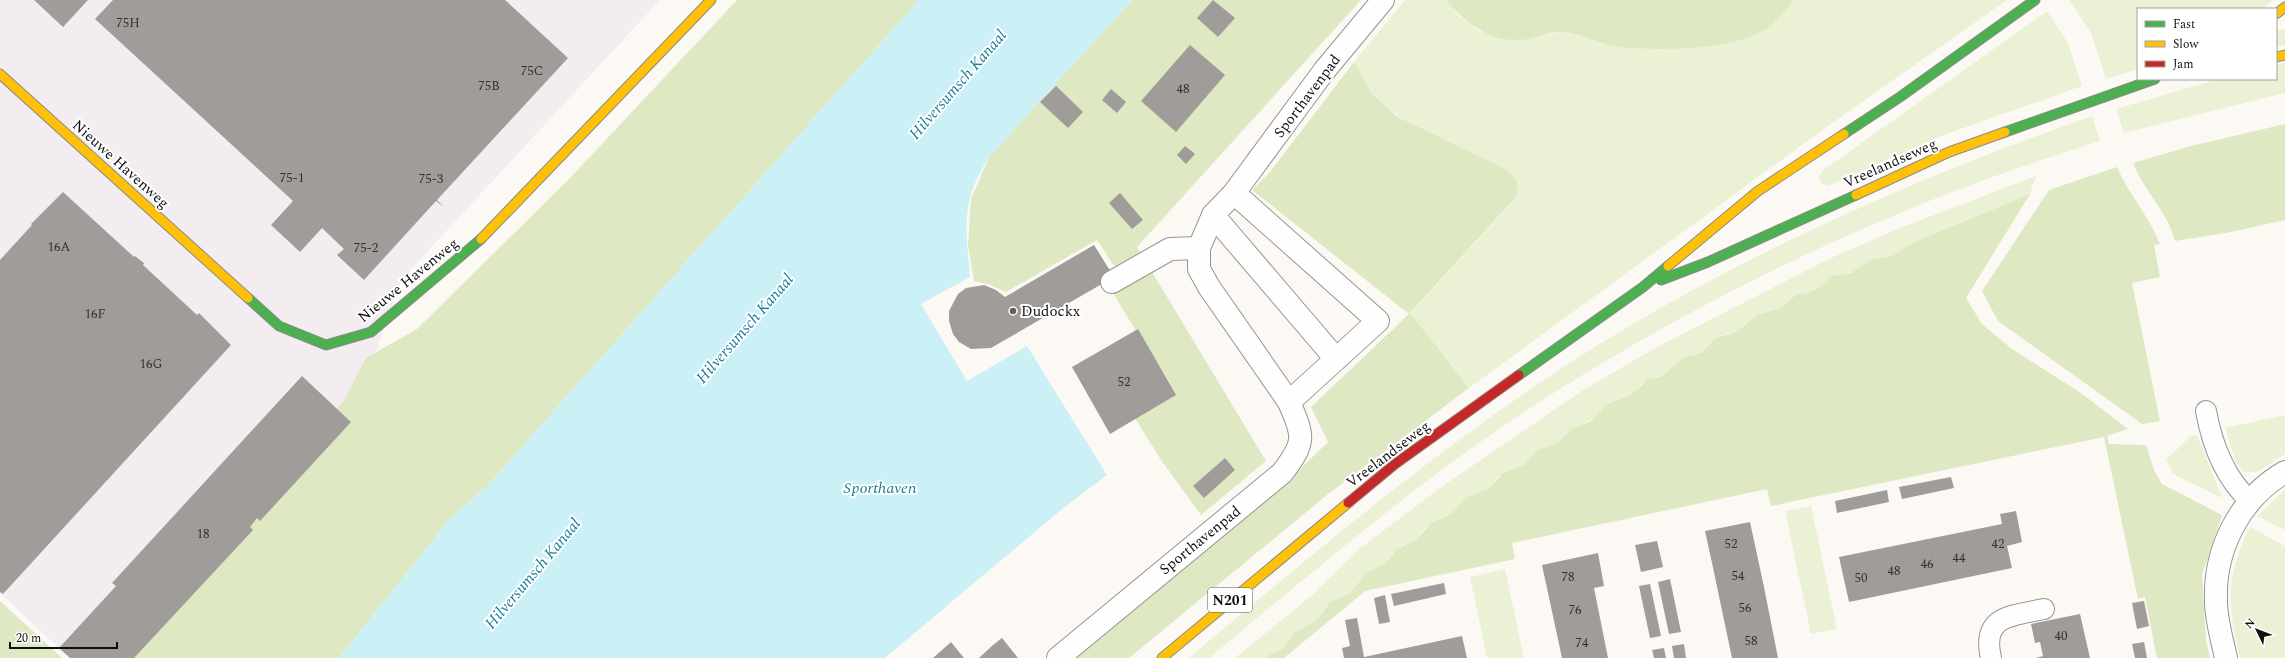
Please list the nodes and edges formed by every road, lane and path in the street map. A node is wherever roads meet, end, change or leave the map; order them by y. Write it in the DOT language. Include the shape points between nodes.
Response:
graph roads {
  1 [pos="711,0"];
  2 [pos="1382,0"];
  3 [pos="2035,0"];
  4 [pos="2285,7"];
  5 [pos="2277,13"];
  6 [pos="0,74"];
  7 [pos="2152,80"];
  8 [pos="1234,193"];
  9 [pos="1213,215"];
  10 [pos="1199,248"];
  11 [pos="1112,282"];
  12 [pos="1643,287"];
  13 [pos="1336,359"];
  14 [pos="1289,402"];
  15 [pos="2206,411"];
  16 [pos="2285,472"];
  17 [pos="2250,501"];
  18 [pos="2044,609"];
  19 [pos="1058,658"];
  20 [pos="1162,658"];
  21 [pos="1991,658"];
  22 [pos="2226,658"];
  1 -- 6 [label="main road, Nieuwe Havenweg" via="487,234 371,332 326,345 279,326"];
  2 -- 8 [label="street, Sporthavenpad" via="1324,71"];
  3 -- 12 [label="main road, Vreelandseweg" via="1900,97 1758,191"];
  4 -- 5 [label="main road"];
  7 -- 12 [label="main road, Vreelandseweg" via="1948,152 1708,262"];
  8 -- 9 [label="street, Sporthavenpad"];
  8 -- 13 [label="street" via="1378,321"];
  9 -- 10 [label="street, Sporthavenpad"];
  9 -- 13 [label="street"];
  10 -- 11 [label="street" via="1170,249"];
  10 -- 14 [label="street, Sporthavenpad" via="1199,269 1209,287"];
  12 -- 20 [label="main road, Vreelandseweg / N201" via="1394,464"];
  13 -- 14 [label="street"];
  14 -- 19 [label="street, Sporthavenpad" via="1298,423 1301,439 1296,454 1282,473"];
  15 -- 17 [label="lane" via="2213,439 2226,471"];
  16 -- 17 [label="street"];
  17 -- 22 [label="street" via="2229,535 2221,556 2217,578 2217,613"];
  18 -- 21 [label="lane" via="2001,620 1992,627 1988,638"];
}
